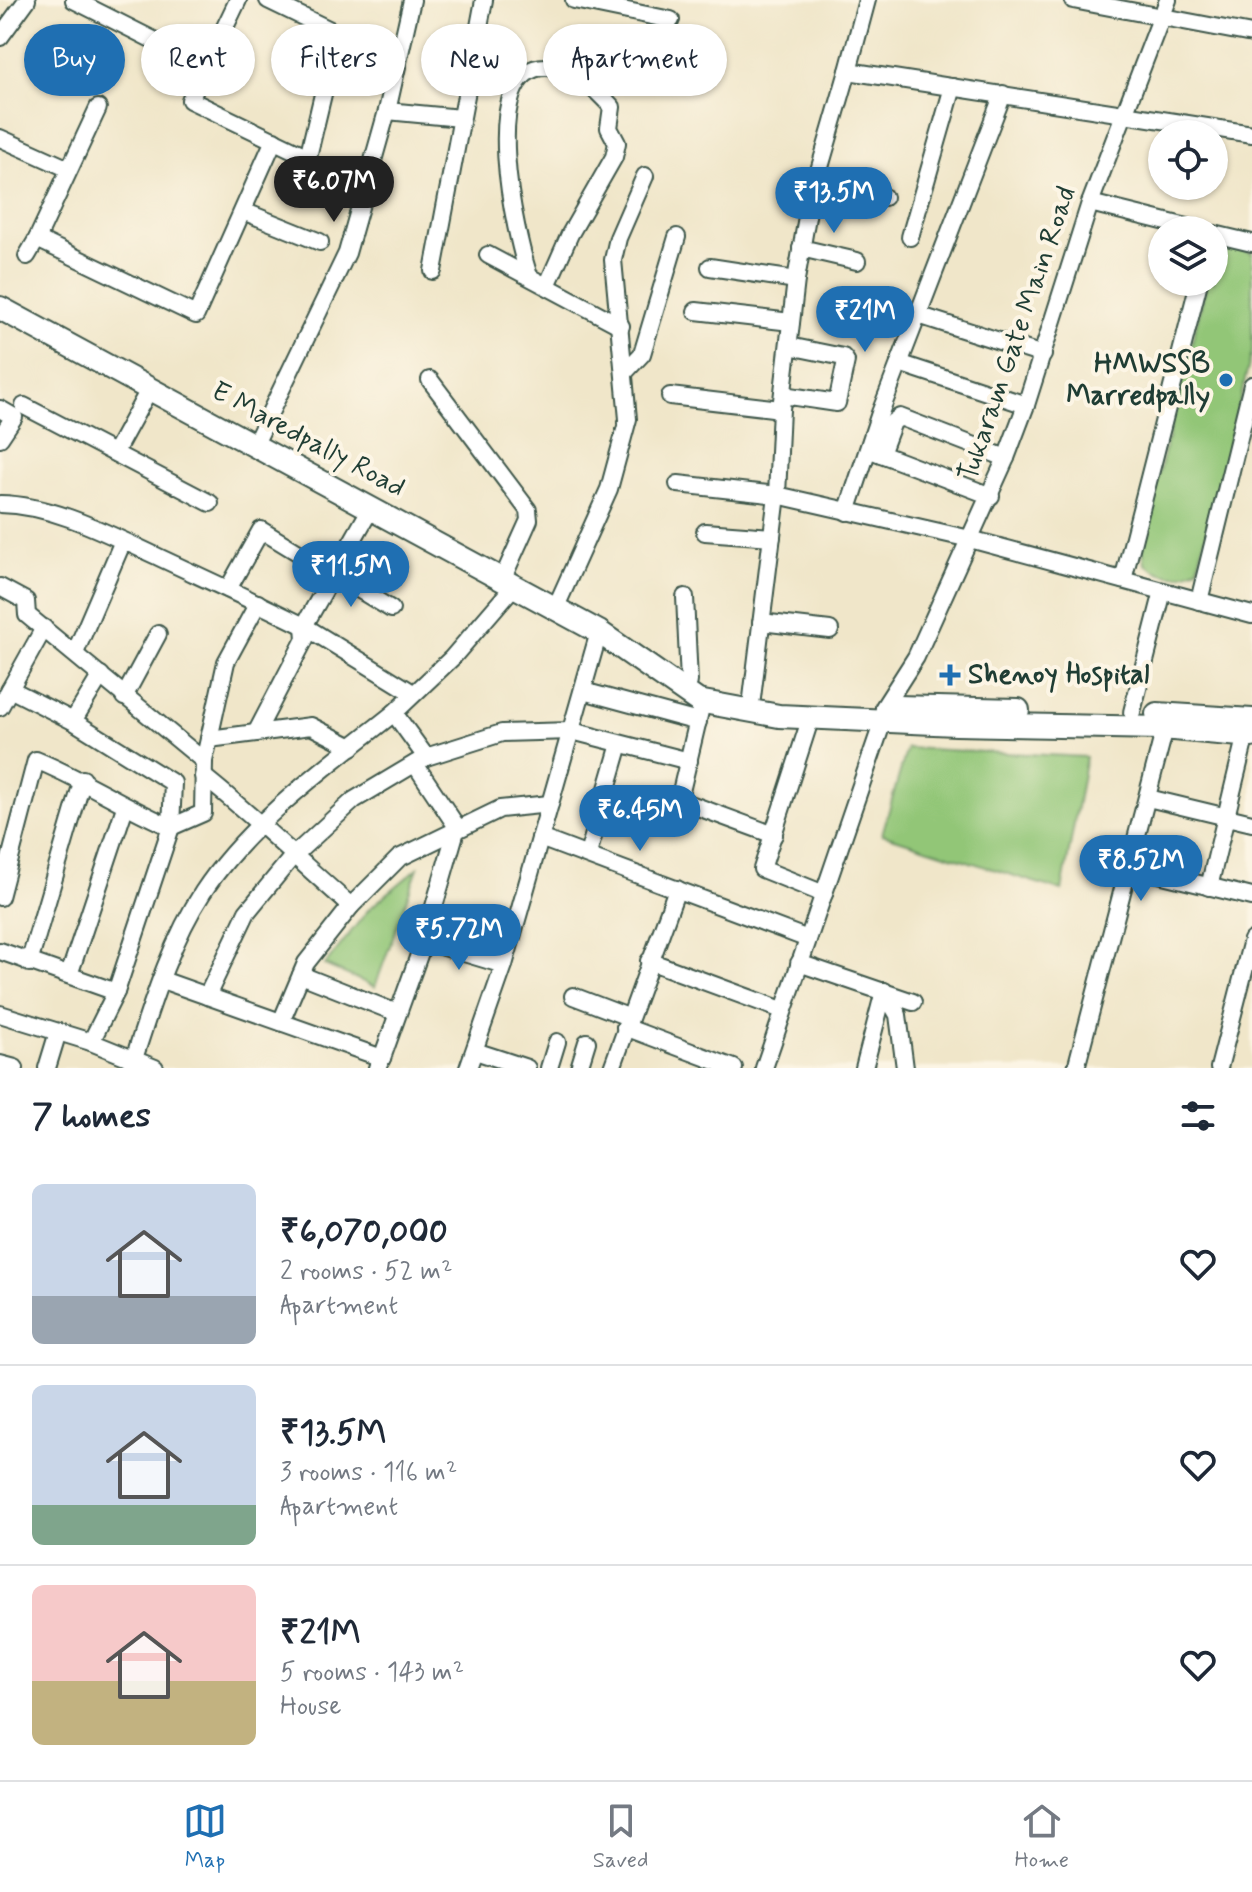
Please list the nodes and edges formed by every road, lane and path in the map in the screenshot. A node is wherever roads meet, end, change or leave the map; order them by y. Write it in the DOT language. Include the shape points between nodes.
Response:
graph roads {
  1 [pos="27,0"];
  2 [pos="74,0"];
  3 [pos="238,0"];
  4 [pos="268,0"];
  5 [pos="412,0"];
  6 [pos="484,0"];
  7 [pos="574,0"];
  8 [pos="867,0"];
  9 [pos="1073,0"];
  10 [pos="1168,0"];
  11 [pos="1162,18"];
  12 [pos="671,20"];
  13 [pos="226,24"];
  14 [pos="141,34"];
  15 [pos="1252,34"];
  16 [pos="0,37"];
  17 [pos="848,71"];
  18 [pos="953,87"];
  19 [pos="1003,94"];
  20 [pos="192,96"];
  21 [pos="98,108"];
  22 [pos="387,111"];
  23 [pos="1126,112"];
  24 [pos="461,118"];
  25 [pos="1252,134"];
  26 [pos="0,138"];
  27 [pos="274,140"];
  28 [pos="308,157"];
  29 [pos="69,169"];
  30 [pos="302,176"];
  31 [pos="645,176"];
  32 [pos="817,178"];
  33 [pos="884,197"];
  34 [pos="1090,203"];
  35 [pos="243,211"];
  36 [pos="1148,217"];
  37 [pos="677,237"];
  38 [pos="910,237"];
  39 [pos="1228,237"];
  40 [pos="37,239"];
  41 [pos="320,242"];
  42 [pos="1252,243"];
  43 [pos="801,248"];
  44 [pos="488,255"];
  45 [pos="27,256"];
  46 [pos="857,261"];
  47 [pos="710,267"];
  48 [pos="433,271"];
  49 [pos="529,276"];
  50 [pos="796,280"];
  51 [pos="547,286"];
  52 [pos="1195,296"];
  53 [pos="696,311"];
  54 [pos="2,312"];
  55 [pos="918,315"];
  56 [pos="791,322"];
  57 [pos="621,326"];
  58 [pos="789,346"];
  59 [pos="1043,355"];
  60 [pos="899,363"];
  61 [pos="625,372"];
  62 [pos="430,380"];
  63 [pos="1252,385"];
  64 [pos="150,388"];
  65 [pos="670,396"];
  66 [pos="782,402"];
  67 [pos="1026,405"];
  68 [pos="24,406"];
  69 [pos="0,409"];
  70 [pos="0,438"];
  71 [pos="254,446"];
  72 [pos="115,452"];
  73 [pos="875,452"];
  74 [pos="1006,458"];
  75 [pos="678,484"];
  76 [pos="777,495"];
  77 [pos="991,496"];
  78 [pos="210,503"];
  79 [pos="0,504"];
  80 [pos="371,508"];
  81 [pos="847,512"];
  82 [pos="705,532"];
  83 [pos="772,537"];
  84 [pos="970,539"];
  85 [pos="123,541"];
  86 [pos="332,574"];
  87 [pos="1123,580"];
  88 [pos="508,583"];
  89 [pos="0,587"];
  90 [pos="228,589"];
  91 [pos="1163,591"];
  92 [pos="685,597"];
  93 [pos="1199,601"];
  94 [pos="258,603"];
  95 [pos="391,609"];
  96 [pos="555,609"];
  97 [pos="1252,615"];
  98 [pos="304,626"];
  99 [pos="44,628"];
  100 [pos="830,630"];
  101 [pos="767,631"];
  102 [pos="599,632"];
  103 [pos="158,634"];
  104 [pos="75,653"];
  105 [pos="101,675"];
  106 [pos="678,680"];
  107 [pos="10,689"];
  108 [pos="583,691"];
  109 [pos="413,693"];
  110 [pos="124,697"];
  111 [pos="752,698"];
  112 [pos="0,707"];
  113 [pos="700,712"];
  114 [pos="1132,712"];
  115 [pos="394,713"];
  116 [pos="884,714"];
  117 [pos="811,717"];
  118 [pos="1029,718"];
  119 [pos="73,721"];
  120 [pos="1165,728"];
  121 [pos="1250,730"];
  122 [pos="572,731"];
  123 [pos="256,733"];
  124 [pos="209,739"];
  125 [pos="620,744"];
  126 [pos="352,747"];
  127 [pos="420,761"];
  128 [pos="689,761"];
  129 [pos="203,768"];
  130 [pos="83,779"];
  131 [pos="1148,798"];
  132 [pos="550,804"];
  133 [pos="125,807"];
  134 [pos="1226,816"];
  135 [pos="262,823"];
  136 [pos="1252,823"];
  137 [pos="171,827"];
  138 [pos="457,827"];
  139 [pos="774,835"];
  140 [pos="540,838"];
  141 [pos="588,854"];
  142 [pos="293,856"];
  143 [pos="1130,867"];
  144 [pos="1209,887"];
  145 [pos="677,889"];
  146 [pos="824,894"];
  147 [pos="0,897"];
  148 [pos="1252,897"];
  149 [pos="351,906"];
  150 [pos="808,939"];
  151 [pos="1252,940"];
  152 [pos="424,941"];
  153 [pos="0,951"];
  154 [pos="649,961"];
  155 [pos="29,963"];
  156 [pos="799,963"];
  157 [pos="504,965"];
  158 [pos="69,975"];
  159 [pos="301,975"];
  160 [pos="162,980"];
  161 [pos="884,991"];
  162 [pos="116,992"];
  163 [pos="207,996"];
  164 [pos="573,996"];
  165 [pos="913,1002"];
  166 [pos="782,1010"];
  167 [pos="397,1013"];
  168 [pos="0,1014"];
  169 [pos="281,1022"];
  170 [pos="627,1022"];
  171 [pos="58,1032"];
  172 [pos="91,1042"];
  173 [pos="557,1042"];
  174 [pos="587,1042"];
  175 [pos="475,1051"];
  176 [pos="379,1063"];
  177 [pos="0,1064"];
  178 [pos="132,1064"];
  179 [pos="15,1068"];
  180 [pos="47,1068"];
  181 [pos="155,1068"];
  182 [pos="468,1068"];
  183 [pos="527,1068"];
  184 [pos="549,1068"];
  185 [pos="579,1068"];
  186 [pos="612,1068"];
  187 [pos="734,1068"];
  188 [pos="764,1068"];
  189 [pos="864,1068"];
  190 [pos="905,1068"];
  191 [pos="1076,1068"];
  192 [pos="1219,1068"];
  1 -- 16 [label="street"];
  2 -- 14 [label="street"];
  3 -- 13 [label="street"];
  4 -- 28 [label="street" via="330,30 335,44"];
  5 -- 22 [label="street"];
  6 -- 24 [label="street"];
  7 -- 12 [label="street"];
  8 -- 17 [label="street"];
  9 -- 11 [label="street"];
  10 -- 11 [label="street, Tukaram Gate Main Road"];
  11 -- 15 [label="street"];
  11 -- 23 [label="street, Tukaram Gate Main Road"];
  17 -- 18 [label="street"];
  17 -- 32 [label="street"];
  18 -- 19 [label="street"];
  18 -- 38 [label="street"];
  19 -- 23 [label="street"];
  19 -- 55 [label="street"];
  20 -- 27 [label="street" via="190,100"];
  21 -- 29 [label="street"];
  22 -- 24 [label="street"];
  22 -- 71 [label="street" via="347,253"];
  23 -- 25 [label="street"];
  23 -- 34 [label="street, Tukaram Gate Main Road"];
  24 -- 48 [label="street"];
  26 -- 29 [label="street"];
  27 -- 28 [label="street"];
  27 -- 35 [label="street"];
  28 -- 30 [label="street"];
  29 -- 40 [label="street"];
  31 -- 57 [label="street" via="614,250"];
  32 -- 33 [label="street"];
  32 -- 43 [label="street"];
  34 -- 36 [label="street"];
  34 -- 59 [label="street, Tukaram Gate Main Road"];
  35 -- 40 [label="street" via="196,315"];
  35 -- 41 [label="street"];
  37 -- 61 [label="street" via="642,354"];
  39 -- 42 [label="street"];
  40 -- 45 [label="street"];
  43 -- 46 [label="street"];
  43 -- 50 [label="street"];
  44 -- 49 [label="street"];
  47 -- 50 [label="street"];
  49 -- 51 [label="street"];
  49 -- 51 [label="street" via="508,175 507,118 520,76 527,70 556,67 581,76 612,107 609,128 617,143"];
  50 -- 56 [label="street"];
  51 -- 57 [label="street"];
  52 -- 87 [label="street"];
  53 -- 56 [label="street"];
  54 -- 64 [label="main road, E Maredpally Road"];
  55 -- 59 [label="street"];
  55 -- 60 [label="street"];
  56 -- 58 [label="street"];
  57 -- 61 [label="street"];
  58 -- 66 [label="street"];
  58 -- 66 [label="street" via="846,361 837,403"];
  59 -- 67 [label="street, Tukaram Gate Main Road"];
  60 -- 67 [label="street"];
  60 -- 73 [label="street"];
  61 -- 96 [label="street" via="628,419 609,489"];
  62 -- 88 [label="street" via="528,510"];
  63 -- 93 [label="street"];
  64 -- 71 [label="main road, E Maredpally Road"];
  64 -- 72 [label="street"];
  65 -- 66 [label="street"];
  66 -- 76 [label="street"];
  67 -- 74 [label="street, Tukaram Gate Main Road"];
  68 -- 72 [label="street"];
  69 -- 70 [label="street" via="14,417"];
  71 -- 80 [label="main road, E Maredpally Road"];
  72 -- 78 [label="street"];
  73 -- 74 [label="street" via="900,417"];
  73 -- 77 [label="street"];
  73 -- 81 [label="street"];
  74 -- 77 [label="street, Tukaram Gate Main Road"];
  75 -- 76 [label="street"];
  76 -- 81 [label="street"];
  76 -- 83 [label="street"];
  77 -- 84 [label="street, Tukaram Gate Main Road"];
  79 -- 85 [label="street" via="54,513"];
  80 -- 86 [label="street"];
  80 -- 88 [label="main road, E Maredpally Road"];
  81 -- 84 [label="street"];
  82 -- 83 [label="street"];
  83 -- 101 [label="street"];
  84 -- 87 [label="street"];
  84 -- 116 [label="street, Tukaram Gate Main Road"];
  85 -- 90 [label="street"];
  85 -- 104 [label="street"];
  86 -- 90 [label="street" via="261,530"];
  86 -- 95 [label="street"];
  86 -- 98 [label="street"];
  87 -- 91 [label="street"];
  88 -- 96 [label="main road, E Maredpally Road"];
  88 -- 109 [label="street" via="452,658"];
  89 -- 99 [label="street" via="26,601 27,615"];
  90 -- 94 [label="street"];
  91 -- 93 [label="street"];
  91 -- 114 [label="street"];
  92 -- 106 [label="street"];
  93 -- 97 [label="street"];
  94 -- 98 [label="street"];
  94 -- 124 [label="street" via="226,662"];
  96 -- 102 [label="main road, E Maredpally Road"];
  98 -- 109 [label="street"];
  98 -- 123 [label="street" via="305,639"];
  99 -- 104 [label="street"];
  99 -- 107 [label="street"];
  100 -- 101 [label="street"];
  101 -- 111 [label="street"];
  102 -- 106 [label="main road, E Maredpally Road"];
  102 -- 108 [label="street"];
  103 -- 110 [label="street"];
  104 -- 105 [label="street"];
  105 -- 110 [label="street"];
  105 -- 119 [label="street"];
  106 -- 111 [label="main road, E Maredpally Road" via="718,694"];
  106 -- 113 [label="main road, E Maredpally Road" via="674,688"];
  107 -- 112 [label="street"];
  107 -- 119 [label="street"];
  108 -- 113 [label="street"];
  108 -- 122 [label="street"];
  109 -- 115 [label="street"];
  110 -- 129 [label="street"];
  111 -- 116 [label="main road, E Maredpally Road"];
  113 -- 117 [label="main road, E Maredpally Road"];
  113 -- 128 [label="street"];
  114 -- 118 [label="main road, E Maredpally Road"];
  114 -- 121 [label="main road, E Maredpally Road"];
  115 -- 126 [label="street"];
  115 -- 127 [label="street"];
  116 -- 117 [label="main road, E Maredpally Road"];
  116 -- 118 [label="main road, E Maredpally Road"];
  116 -- 146 [label="street, Tukaram Gate Main Road"];
  117 -- 139 [label="street"];
  118 -- 120 [label="main road, E Maredpally Road"];
  119 -- 137 [label="street" via="173,783"];
  120 -- 121 [label="main road, E Maredpally Road"];
  120 -- 131 [label="street"];
  121 -- 134 [label="street"];
  122 -- 125 [label="street"];
  122 -- 127 [label="street" via="502,733"];
  122 -- 132 [label="street"];
  123 -- 124 [label="street"];
  123 -- 126 [label="street" via="311,726"];
  124 -- 129 [label="street"];
  125 -- 128 [label="street"];
  125 -- 141 [label="street"];
  126 -- 135 [label="street"];
  127 -- 138 [label="street"];
  127 -- 142 [label="street" via="354,800"];
  128 -- 139 [label="street" via="679,800"];
  129 -- 135 [label="street"];
  129 -- 137 [label="street" via="203,813"];
  130 -- 133 [label="street"];
  130 -- 147 [label="street" via="36,760"];
  130 -- 155 [label="street"];
  131 -- 134 [label="street"];
  131 -- 143 [label="street"];
  132 -- 138 [label="street" via="500,809"];
  132 -- 140 [label="street"];
  133 -- 137 [label="street"];
  133 -- 158 [label="street"];
  134 -- 136 [label="street"];
  134 -- 144 [label="street"];
  135 -- 142 [label="street"];
  135 -- 160 [label="street" via="203,892"];
  137 -- 162 [label="street"];
  138 -- 149 [label="street" via="399,858"];
  138 -- 152 [label="street"];
  139 -- 146 [label="street" via="762,869"];
  140 -- 141 [label="street"];
  140 -- 157 [label="street"];
  141 -- 145 [label="street"];
  142 -- 149 [label="street"];
  142 -- 163 [label="street" via="247,912"];
  143 -- 144 [label="street"];
  143 -- 191 [label="street"];
  144 -- 148 [label="street"];
  145 -- 150 [label="street"];
  145 -- 154 [label="street"];
  146 -- 150 [label="street, Tukaram Gate Main Road"];
  149 -- 159 [label="street"];
  150 -- 156 [label="street, Tukaram Gate Main Road"];
  151 -- 192 [label="street"];
  152 -- 157 [label="street"];
  152 -- 167 [label="street"];
  153 -- 155 [label="street"];
  154 -- 166 [label="street"];
  154 -- 170 [label="street"];
  155 -- 158 [label="street"];
  156 -- 161 [label="street"];
  156 -- 166 [label="street, Tukaram Gate Main Road"];
  157 -- 175 [label="street"];
  158 -- 162 [label="street"];
  159 -- 167 [label="street"];
  159 -- 169 [label="street"];
  160 -- 163 [label="street"];
  160 -- 178 [label="street"];
  161 -- 165 [label="street"];
  161 -- 189 [label="street"];
  161 -- 190 [label="street" via="898,1015"];
  162 -- 172 [label="street"];
  163 -- 169 [label="street"];
  164 -- 170 [label="street"];
  166 -- 188 [label="street, Tukaram Gate Main Road"];
  167 -- 176 [label="street"];
  168 -- 171 [label="street"];
  169 -- 176 [label="street"];
  170 -- 186 [label="street"];
  170 -- 187 [label="street"];
  171 -- 172 [label="street"];
  171 -- 180 [label="street"];
  172 -- 178 [label="street"];
  173 -- 184 [label="street"];
  174 -- 185 [label="street"];
  175 -- 182 [label="street"];
  175 -- 183 [label="street"];
  177 -- 179 [label="street"];
  178 -- 181 [label="street"];
}
